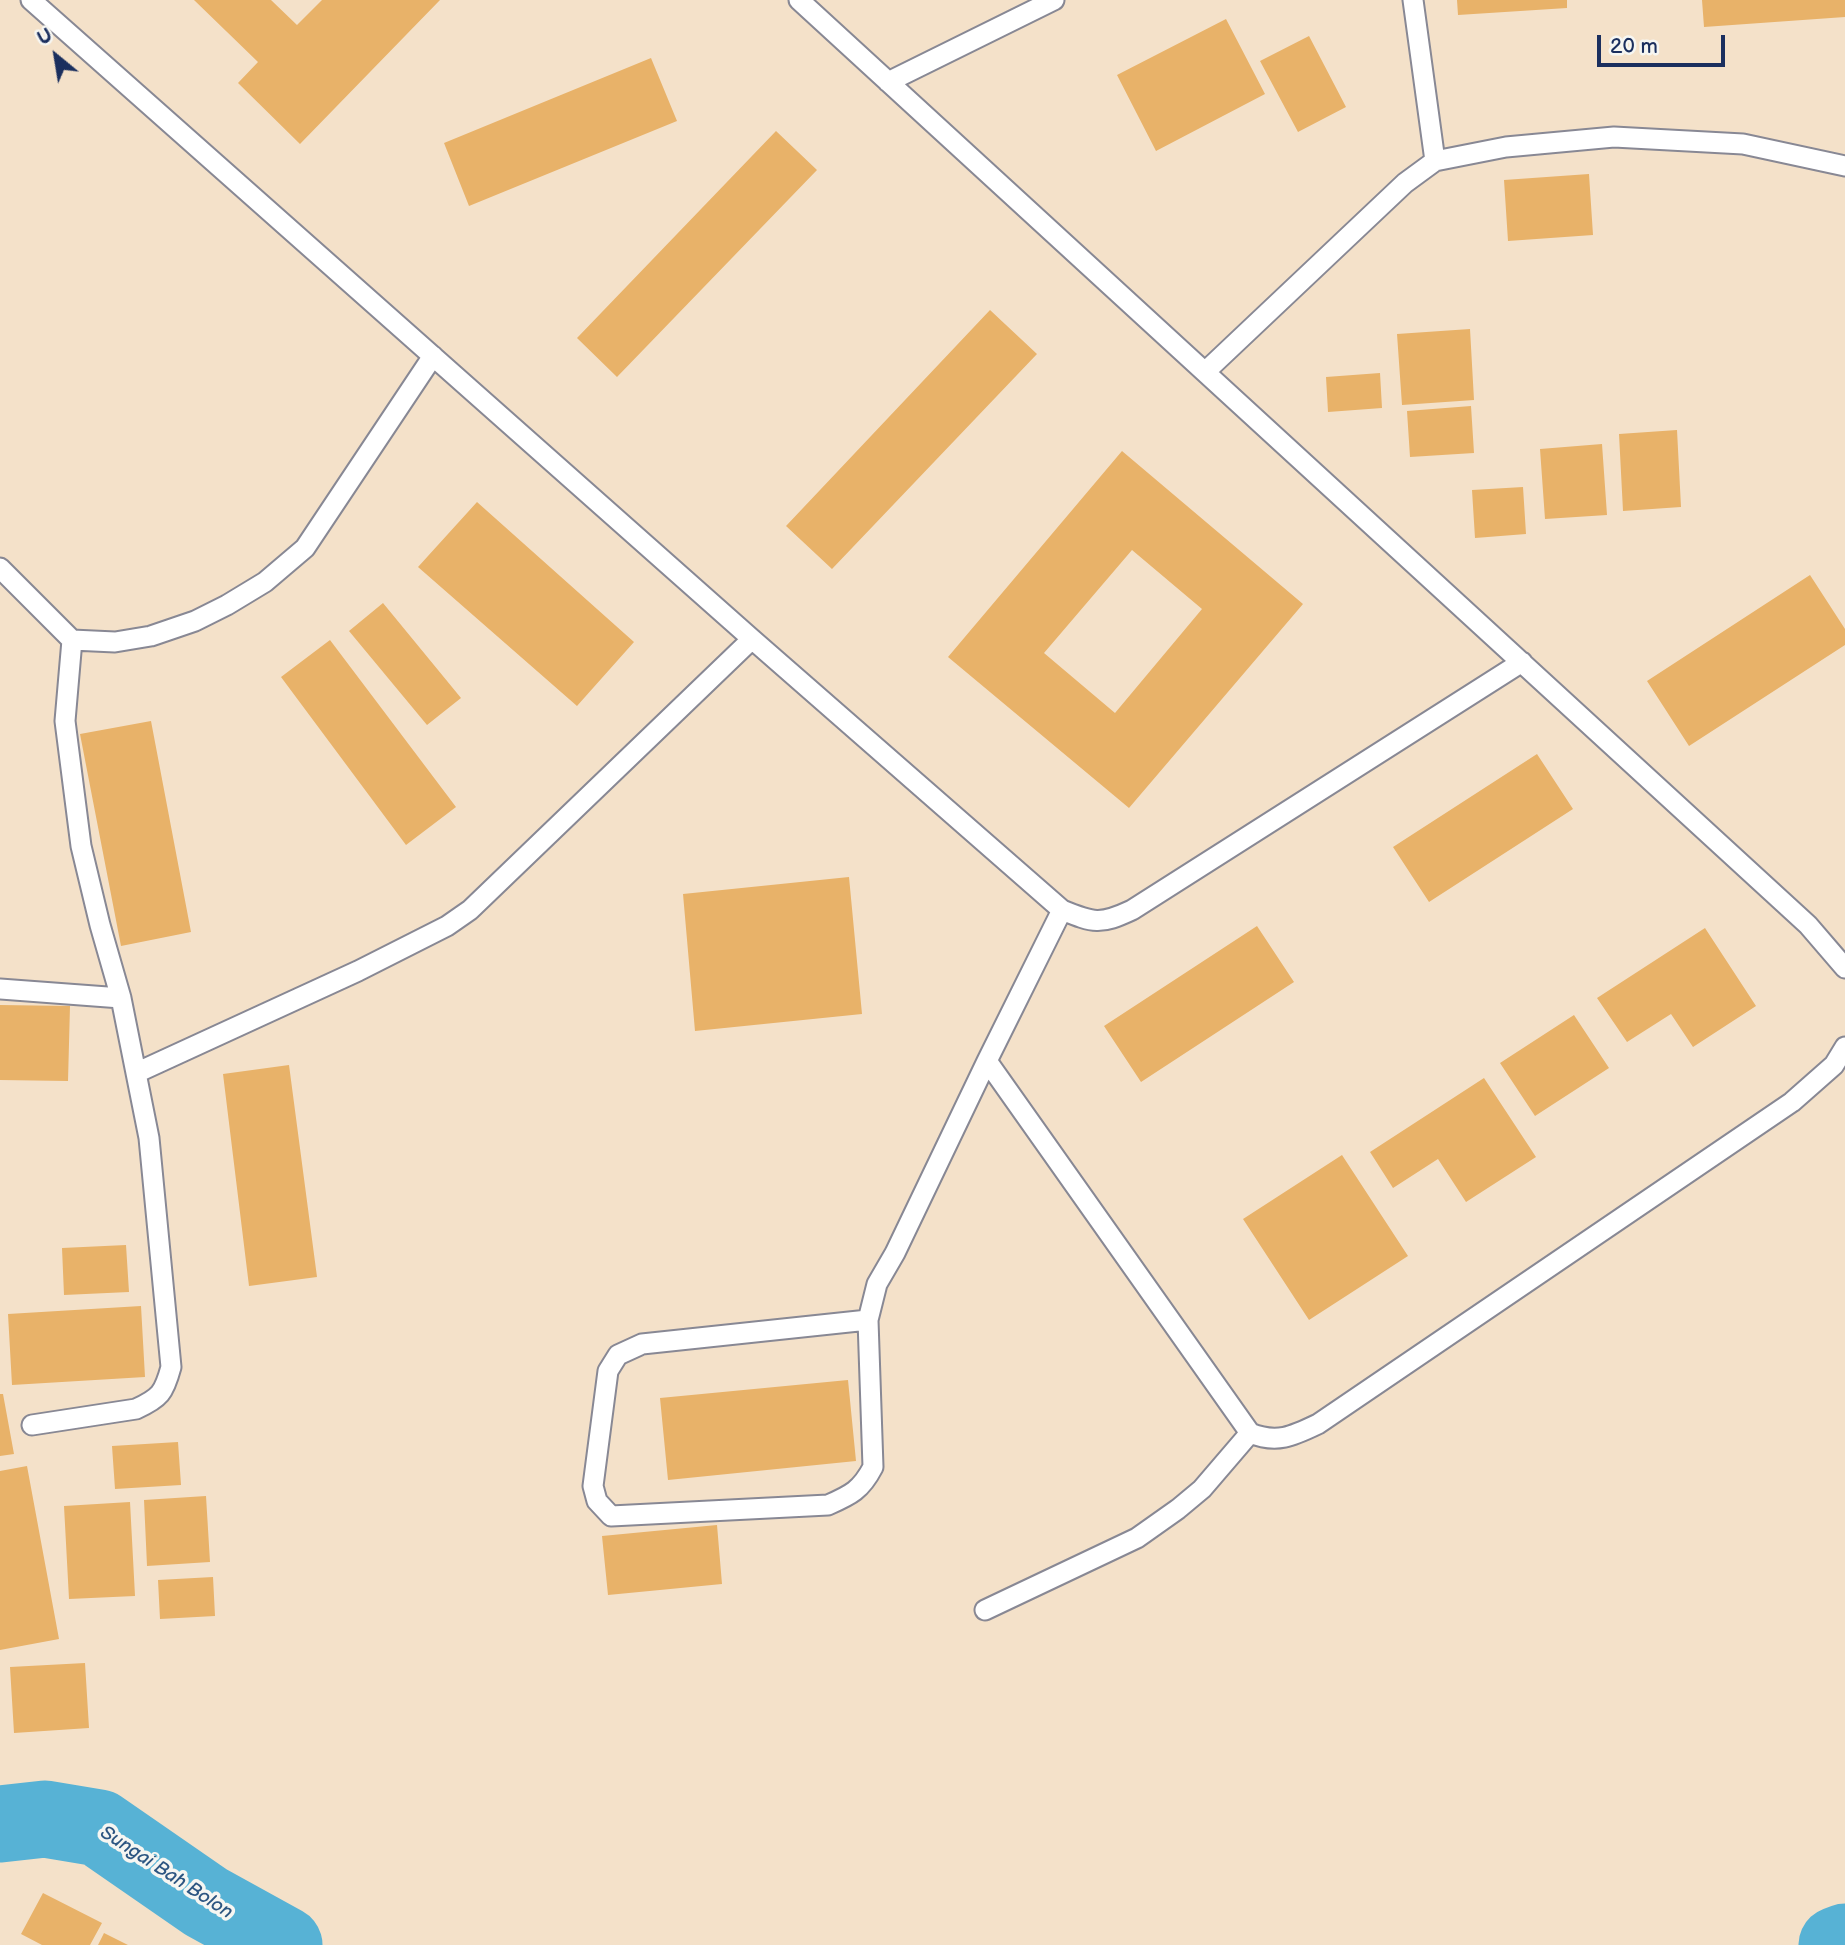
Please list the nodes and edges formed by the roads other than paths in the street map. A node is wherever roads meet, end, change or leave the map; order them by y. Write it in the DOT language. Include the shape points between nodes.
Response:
graph roads {
  1 [pos="31,0"];
  2 [pos="799,0"];
  3 [pos="1054,0"];
  4 [pos="1413,0"];
  5 [pos="888,82"];
  6 [pos="1436,161"];
  7 [pos="1845,166"];
  8 [pos="433,356"];
  9 [pos="1205,372"];
  10 [pos="0,568"];
  11 [pos="752,639"];
  12 [pos="72,640"];
  13 [pos="1522,662"];
  14 [pos="1062,910"];
  15 [pos="1845,968"];
  16 [pos="0,989"];
  17 [pos="121,998"];
  18 [pos="1845,1047"];
  19 [pos="987,1061"];
  20 [pos="136,1073"];
  21 [pos="868,1320"];
  22 [pos="32,1425"];
  23 [pos="1250,1433"];
  24 [pos="985,1610"];
  1 -- 8 [label="lane"];
  2 -- 5 [label="lane"];
  3 -- 5 [label="lane"];
  4 -- 6 [label="lane"];
  5 -- 9 [label="lane"];
  6 -- 7 [label="lane" via="1506,148 1614,137 1744,144"];
  6 -- 9 [label="lane" via="1405,183"];
  8 -- 11 [label="lane"];
  8 -- 12 [label="lane" via="305,548 265,582 195,621 151,636 115,642"];
  9 -- 13 [label="lane"];
  10 -- 12 [label="lane"];
  11 -- 14 [label="lane"];
  11 -- 20 [label="lane" via="470,910 346,977"];
  12 -- 17 [label="lane" via="65,721 81,846"];
  13 -- 14 [label="lane" via="1132,910 1110,921 1088,920"];
  13 -- 15 [label="lane" via="1808,925"];
  14 -- 19 [label="lane"];
  16 -- 17 [label="lane"];
  17 -- 20 [label="lane"];
  18 -- 23 [label="lane" via="1833,1065 1791,1102 1318,1424 1281,1438 1265,1439"];
  19 -- 21 [label="lane" via="877,1284"];
  19 -- 23 [label="lane"];
  20 -- 22 [label="lane" via="149,1138 170,1354 166,1388 135,1409"];
  21 -- 21 [label="lane" via="642,1344 618,1354 608,1371 593,1486 597,1501 611,1516 828,1505 852,1495 873,1467"];
  23 -- 24 [label="lane" via="1202,1489 1137,1538"];
}
